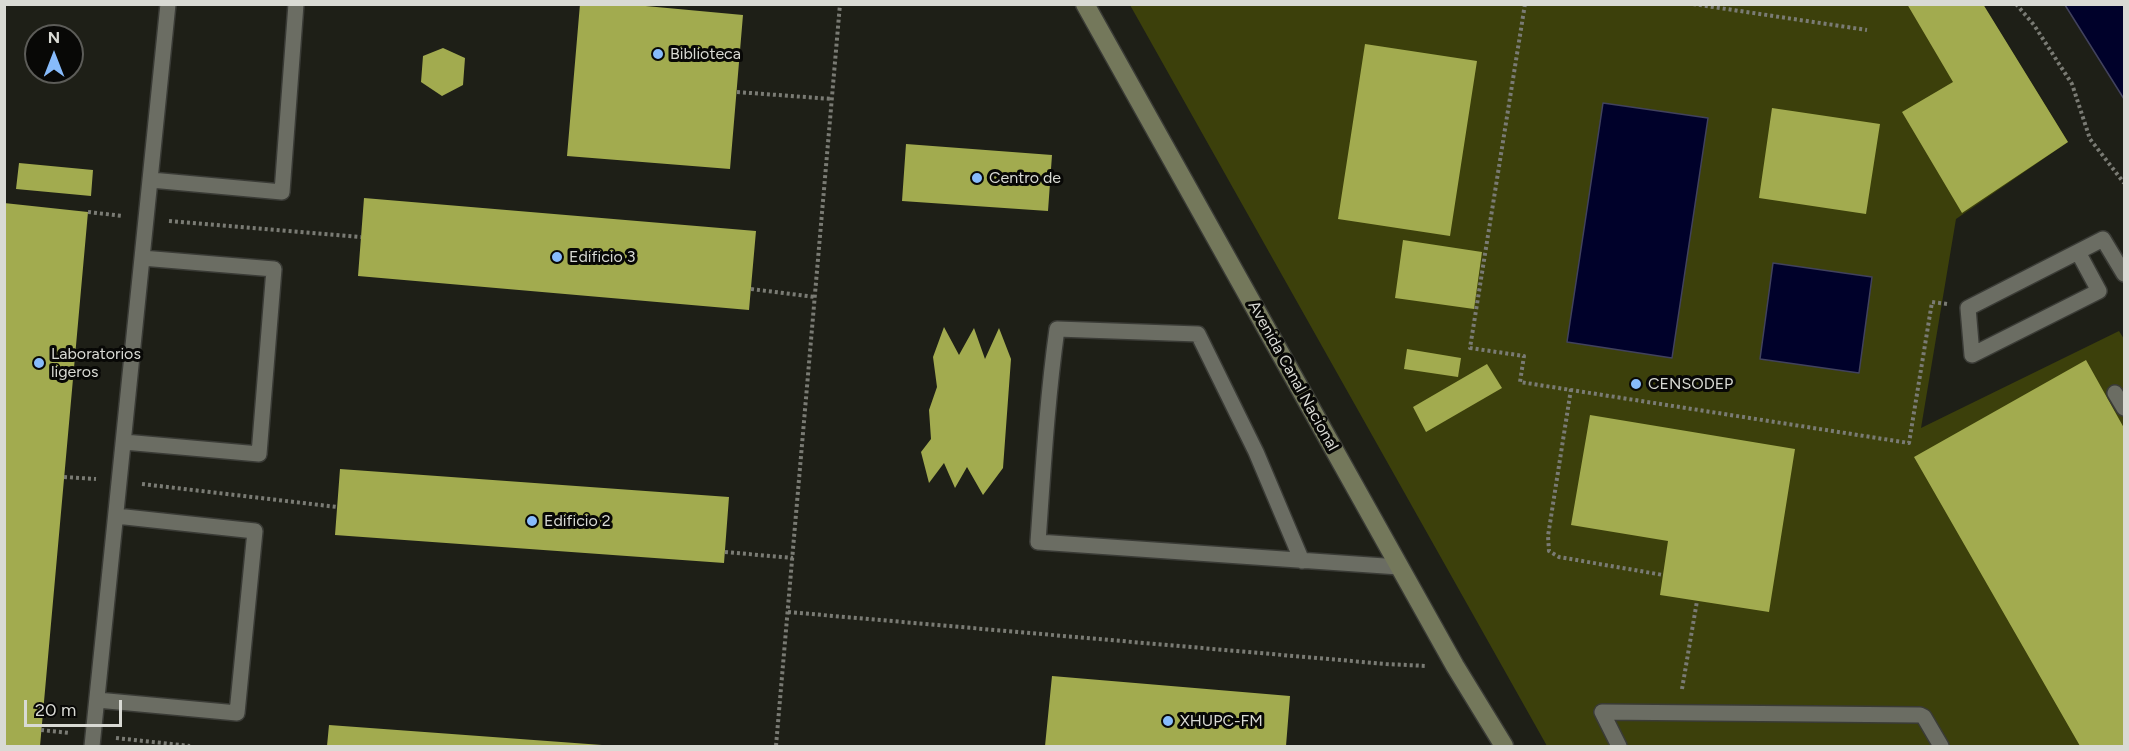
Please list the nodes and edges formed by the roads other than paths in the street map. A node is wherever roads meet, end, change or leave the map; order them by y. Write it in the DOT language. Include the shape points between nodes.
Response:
graph roads {
  1 [pos="168,4"];
  2 [pos="296,4"];
  3 [pos="1085,4"];
  4 [pos="151,180"];
  5 [pos="2078,252"];
  6 [pos="142,258"];
  7 [pos="2124,274"];
  8 [pos="2115,393"];
  9 [pos="2124,408"];
  10 [pos="124,442"];
  11 [pos="116,516"];
  12 [pos="1302,561"];
  13 [pos="1399,567"];
  14 [pos="97,700"];
  15 [pos="92,747"];
  16 [pos="1504,747"];
  17 [pos="1619,747"];
  18 [pos="1941,747"];
  1 -- 4 [label="lane"];
  2 -- 4 [label="lane" via="282,192"];
  3 -- 13 [label="street, Avenida Canal Nacional"];
  4 -- 6 [label="lane"];
  5 -- 5 [label="lane" via="2099,291 1972,355 1968,308"];
  5 -- 7 [label="lane" via="2103,239"];
  6 -- 10 [label="lane"];
  6 -- 10 [label="lane" via="274,269 259,454"];
  8 -- 9 [label="lane"];
  10 -- 11 [label="lane"];
  11 -- 14 [label="lane"];
  11 -- 14 [label="lane" via="255,531 237,713"];
  12 -- 12 [label="lane" via="1256,452 1198,334 1057,329 1038,542"];
  12 -- 13 [label="lane"];
  13 -- 16 [label="street, Avenida Canal Nacional"];
  14 -- 15 [label="lane"];
  17 -- 18 [label="lane" via="1602,712 1920,715"];
}
